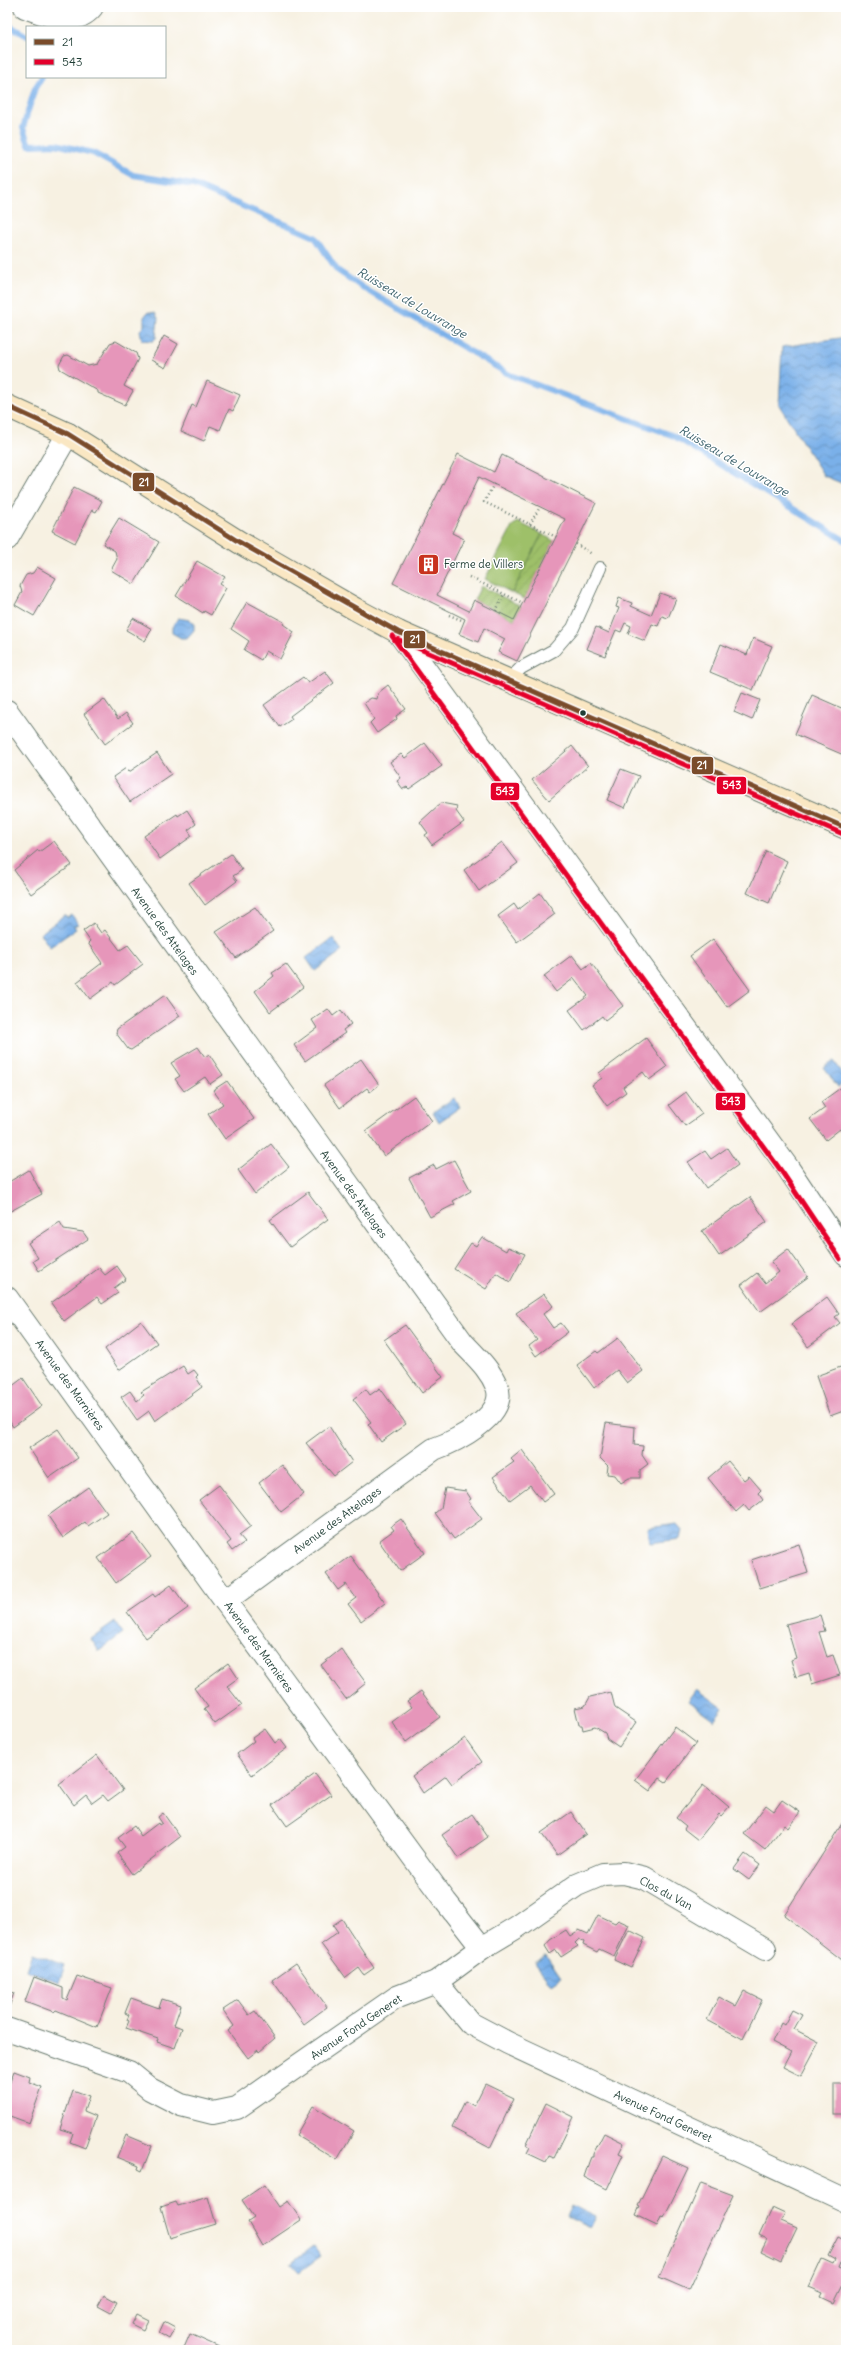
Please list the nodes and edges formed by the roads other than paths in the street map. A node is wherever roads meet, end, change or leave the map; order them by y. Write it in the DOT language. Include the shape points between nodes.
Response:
graph roads {
  1 [pos="25,7"];
  2 [pos="92,7"];
  3 [pos="7,406"];
  4 [pos="68,434"];
  5 [pos="7,539"];
  6 [pos="600,568"];
  7 [pos="398,632"];
  8 [pos="508,681"];
  9 [pos="7,711"];
  10 [pos="846,828"];
  11 [pos="846,1255"];
  12 [pos="7,1298"];
  13 [pos="225,1601"];
  14 [pos="482,1948"];
  15 [pos="765,1949"];
  16 [pos="436,1982"];
  17 [pos="7,2029"];
  18 [pos="846,2201"];
  1 -- 2 [label="street" via="50,17 72,19 88,12"];
  3 -- 4 [label="street"];
  4 -- 5 [label="street"];
  4 -- 7 [label="street" via="239,542"];
  6 -- 8 [label="lane" via="572,628 554,650 521,668"];
  7 -- 8 [label="street"];
  7 -- 11 [label="street" via="788,1168"];
  8 -- 10 [label="street"];
  9 -- 13 [label="street, Avenue des Attelages" via="463,1343 487,1368 498,1389 489,1417 467,1435 434,1449"];
  12 -- 13 [label="street, Avenue des Marnières"];
  13 -- 14 [label="street, Avenue des Marnières"];
  14 -- 15 [label="street, Clos du Van" via="577,1885 603,1874 624,1873 645,1878"];
  14 -- 16 [label="street"];
  16 -- 17 [label="street, Avenue Fond Generet" via="398,1997 237,2108 213,2114 181,2105 150,2090 129,2072"];
  16 -- 18 [label="street, Avenue Fond Generet" via="470,2023"];
}
